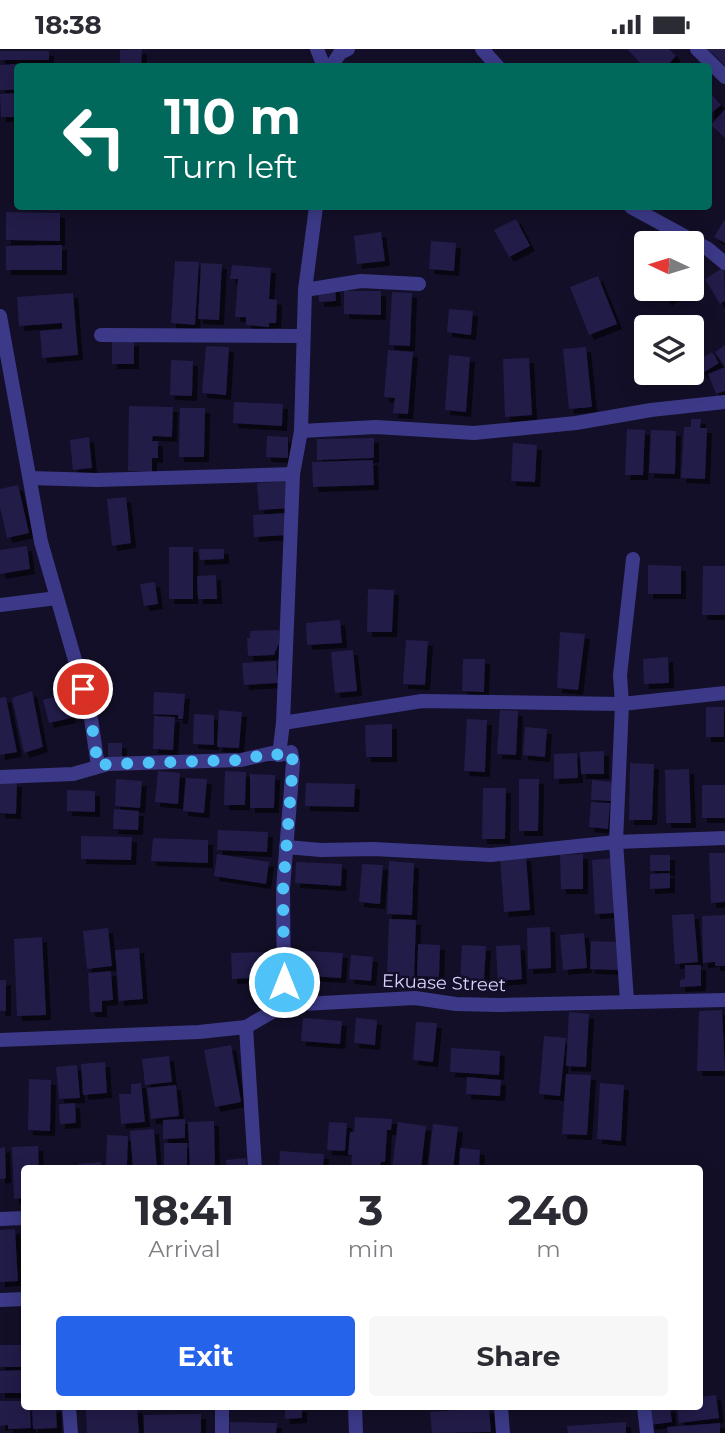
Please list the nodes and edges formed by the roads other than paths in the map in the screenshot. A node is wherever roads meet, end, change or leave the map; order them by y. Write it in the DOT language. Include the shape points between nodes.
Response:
graph roads {
  1 [pos="348,49"];
  2 [pos="482,49"];
  3 [pos="697,49"];
  4 [pos="334,63"];
  5 [pos="494,63"];
  6 [pos="711,63"];
  7 [pos="712,64"];
  8 [pos="725,77"];
  9 [pos="316,210"];
  10 [pos="636,210"];
  11 [pos="725,263"];
  12 [pos="419,284"];
  13 [pos="305,290"];
  14 [pos="0,316"];
  15 [pos="100,335"];
  16 [pos="302,336"];
  17 [pos="725,402"];
  18 [pos="301,431"];
  19 [pos="293,474"];
  20 [pos="30,478"];
  21 [pos="633,559"];
  22 [pos="57,597"];
  23 [pos="0,605"];
  24 [pos="725,694"];
  25 [pos="622,703"];
  26 [pos="283,723"];
  27 [pos="279,755"];
  28 [pos="98,766"];
  29 [pos="0,777"];
  30 [pos="725,838"];
  31 [pos="616,842"];
  32 [pos="286,847"];
  33 [pos="725,1000"];
  34 [pos="627,1002"];
  35 [pos="284,1005"];
  36 [pos="246,1027"];
  37 [pos="0,1040"];
  38 [pos="255,1165"];
  39 [pos="21,1218"];
  40 [pos="0,1219"];
  41 [pos="21,1299"];
  42 [pos="0,1300"];
  43 [pos="69,1410"];
  44 [pos="222,1410"];
  45 [pos="355,1410"];
  46 [pos="501,1410"];
  47 [pos="644,1410"];
  48 [pos="71,1433"];
  49 [pos="222,1433"];
  50 [pos="356,1433"];
  51 [pos="503,1433"];
  52 [pos="647,1433"];
  1 -- 4 [label="street"];
  2 -- 5 [label="street"];
  3 -- 6 [label="street"];
  7 -- 8 [label="street"];
  9 -- 13 [label="street"];
  10 -- 11 [label="street"];
  12 -- 13 [label="street" via="360,281"];
  13 -- 16 [label="street"];
  14 -- 20 [label="street"];
  15 -- 16 [label="street"];
  16 -- 18 [label="street"];
  17 -- 18 [label="street" via="474,433 376,427"];
  18 -- 19 [label="street"];
  19 -- 20 [label="street"];
  19 -- 26 [label="street"];
  20 -- 22 [label="street" via="41,543"];
  21 -- 25 [label="street" via="620,675"];
  22 -- 23 [label="street"];
  22 -- 28 [label="street" via="90,712"];
  24 -- 25 [label="street"];
  25 -- 26 [label="street" via="422,701"];
  25 -- 31 [label="street"];
  26 -- 27 [label="street"];
  27 -- 28 [label="street"];
  27 -- 32 [label="street" via="291,752 293,763"];
  28 -- 29 [label="street" via="73,775"];
  30 -- 31 [label="street"];
  31 -- 32 [label="street" via="491,855"];
  31 -- 34 [label="street"];
  32 -- 35 [label="street"];
  33 -- 34 [label="street, Ekuase Street"];
  34 -- 35 [label="street, Ekuase Street" via="499,1005 415,998"];
  35 -- 36 [label="street, Ekuase Street"];
  36 -- 37 [label="street, Ekuase Street"];
  36 -- 38 [label="street"];
  39 -- 40 [label="street"];
  41 -- 42 [label="street"];
  43 -- 48 [label="street"];
  44 -- 49 [label="street"];
  45 -- 50 [label="street"];
  46 -- 51 [label="street"];
  47 -- 52 [label="street"];
}
